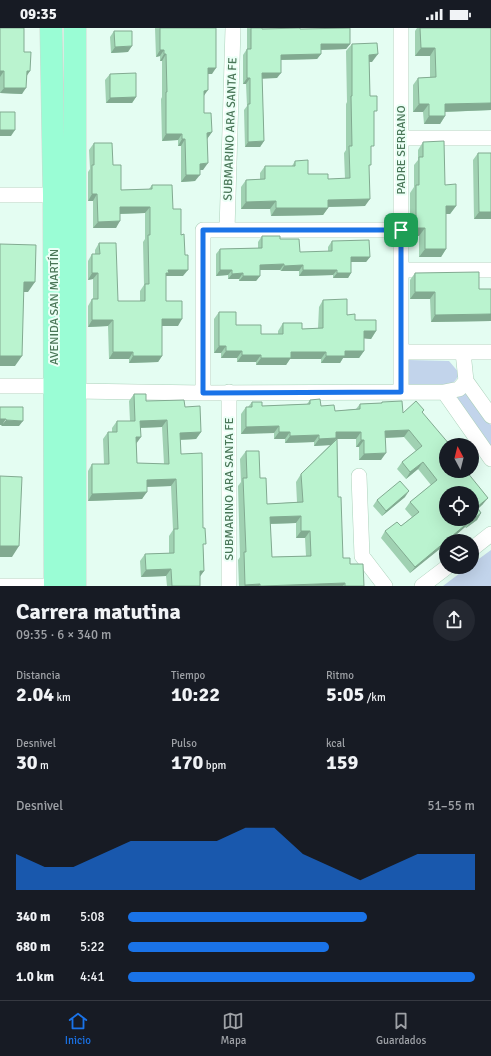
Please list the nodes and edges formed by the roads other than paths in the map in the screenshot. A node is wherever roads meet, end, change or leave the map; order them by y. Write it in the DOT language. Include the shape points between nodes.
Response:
graph roads {
  1 [pos="51,28"];
  2 [pos="75,28"];
  3 [pos="233,28"];
  4 [pos="401,28"];
  5 [pos="401,138"];
  6 [pos="491,138"];
  7 [pos="0,195"];
  8 [pos="54,195"];
  9 [pos="227,230"];
  10 [pos="401,230"];
  11 [pos="401,270"];
  12 [pos="491,270"];
  13 [pos="401,352"];
  14 [pos="463,352"];
  15 [pos="491,352"];
  16 [pos="0,386"];
  17 [pos="456,387"];
  18 [pos="65,388"];
  19 [pos="229,392"];
  20 [pos="401,392"];
  21 [pos="203,393"];
  22 [pos="491,416"];
  23 [pos="491,459"];
  24 [pos="359,476"];
  25 [pos="491,534"];
  26 [pos="479,543"];
  27 [pos="439,574"];
  28 [pos="0,586"];
  29 [pos="54,586"];
  30 [pos="75,586"];
  31 [pos="229,586"];
  32 [pos="385,586"];
  33 [pos="422,586"];
  1 -- 8 [label="main road, AVENIDA SAN MARTÍN"];
  2 -- 18 [label="main road, AVENIDA SAN MARTÍN"];
  3 -- 9 [label="street, SUBMARINO ARA SANTA FE"];
  4 -- 5 [label="street, PADRE SERRANO"];
  5 -- 6 [label="street"];
  5 -- 10 [label="street, PADRE SERRANO"];
  7 -- 8 [label="street"];
  8 -- 18 [label="main road, AVENIDA SAN MARTÍN"];
  9 -- 10 [label="street"];
  9 -- 21 [label="street" via="203,230"];
  10 -- 11 [label="street, PADRE SERRANO"];
  11 -- 12 [label="street"];
  11 -- 13 [label="street, PADRE SERRANO"];
  13 -- 14 [label="street"];
  13 -- 20 [label="street, PADRE SERRANO"];
  14 -- 15 [label="street"];
  14 -- 17 [label="street"];
  16 -- 18 [label="street"];
  17 -- 20 [label="street"];
  17 -- 22 [label="street"];
  17 -- 23 [label="street"];
  18 -- 21 [label="street"];
  18 -- 29 [label="main road, AVENIDA SAN MARTÍN"];
  18 -- 30 [label="main road, AVENIDA SAN MARTÍN"];
  19 -- 20 [label="street"];
  19 -- 21 [label="street"];
  19 -- 31 [label="street, SUBMARINO ARA SANTA FE"];
  24 -- 32 [label="street" via="362,556"];
  25 -- 26 [label="street"];
  27 -- 33 [label="street"];
  28 -- 29 [label="street"];
}
